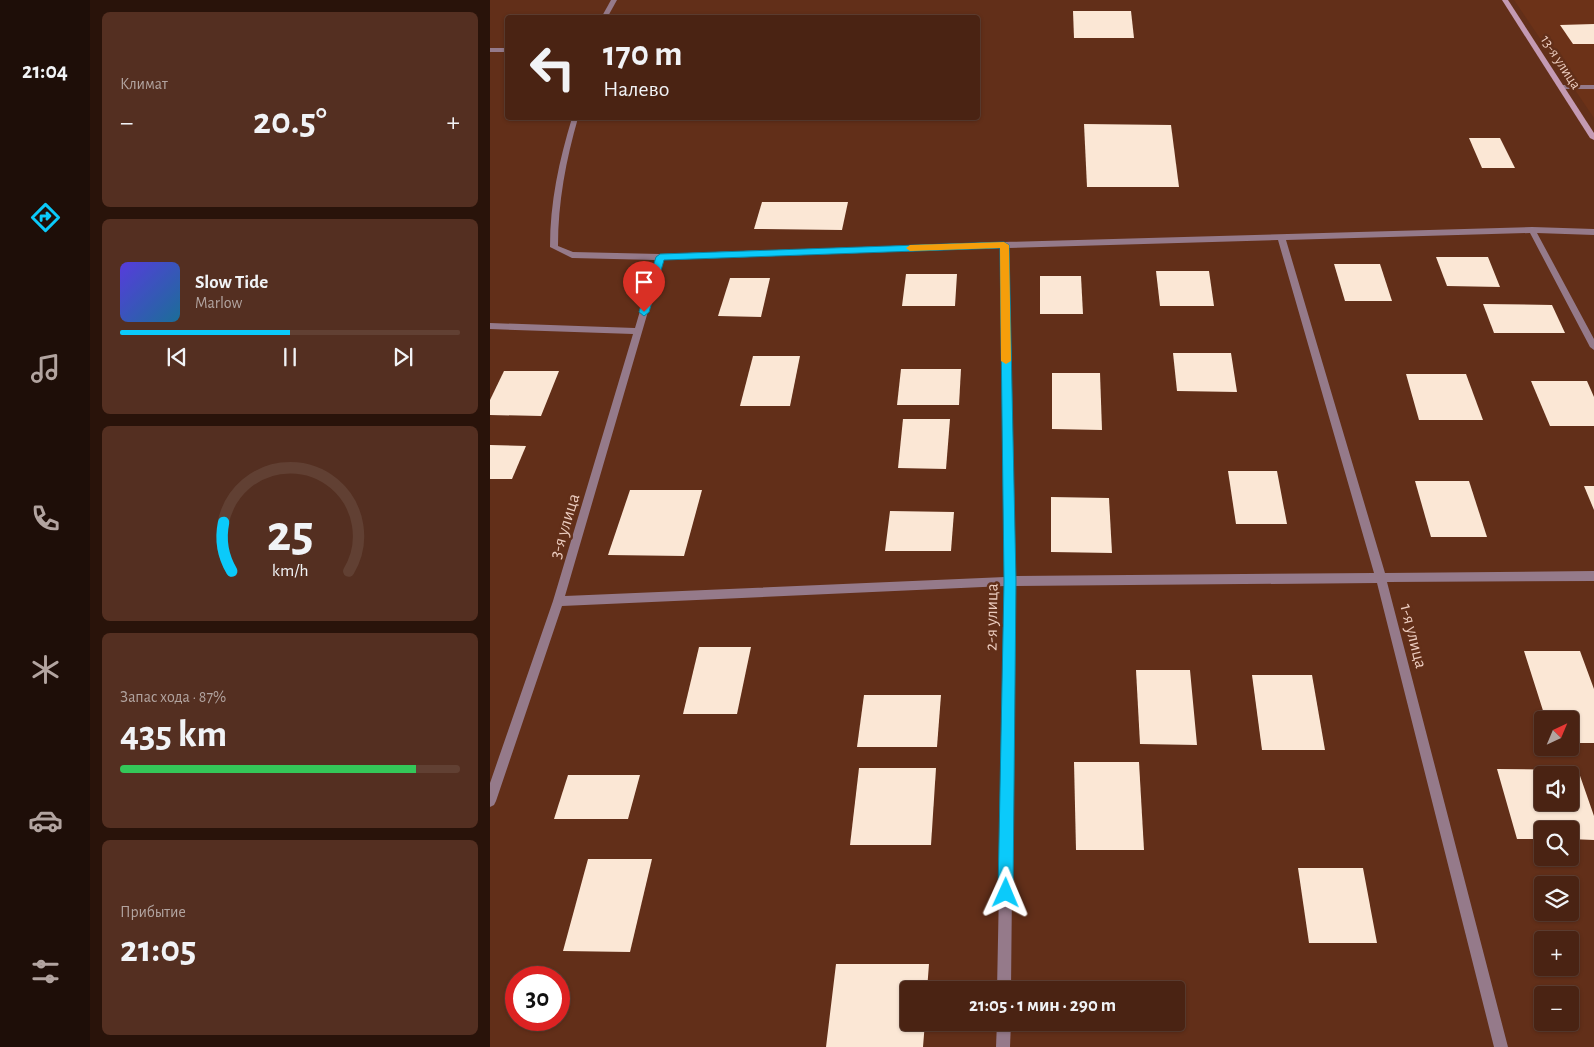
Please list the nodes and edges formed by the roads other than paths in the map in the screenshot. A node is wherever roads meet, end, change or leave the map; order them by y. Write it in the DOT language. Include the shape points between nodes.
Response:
graph roads {
  1 [pos="614,0"];
  2 [pos="1505,0"];
  3 [pos="606,15"];
  4 [pos="490,50"];
  5 [pos="505,50"];
  6 [pos="1594,87"];
  7 [pos="1562,88"];
  8 [pos="574,120"];
  9 [pos="1594,138"];
  10 [pos="1532,230"];
  11 [pos="1594,232"];
  12 [pos="1281,237"];
  13 [pos="1004,245"];
  14 [pos="660,257"];
  15 [pos="490,326"];
  16 [pos="638,331"];
  17 [pos="1594,347"];
  18 [pos="1594,576"];
  19 [pos="1380,578"];
  20 [pos="1010,581"];
  21 [pos="558,601"];
  22 [pos="490,800"];
  23 [pos="1004,981"];
  24 [pos="1004,1031"];
  25 [pos="1003,1047"];
  26 [pos="1501,1047"];
  1 -- 3 [label="street"];
  2 -- 7 [label="street, 13-я улица"];
  4 -- 5 [label="street"];
  6 -- 7 [label="street"];
  7 -- 9 [label="street, 13-я улица"];
  8 -- 14 [label="street" via="564,155 553,218 554,247 572,255"];
  10 -- 11 [label="street"];
  10 -- 12 [label="street"];
  10 -- 17 [label="street"];
  12 -- 13 [label="street"];
  12 -- 19 [label="street, 1-я улица"];
  13 -- 14 [label="street"];
  13 -- 20 [label="street, 2-я улица"];
  14 -- 16 [label="street, 3-я улица"];
  15 -- 16 [label="street"];
  16 -- 21 [label="street, 3-я улица"];
  18 -- 19 [label="street"];
  19 -- 20 [label="street"];
  19 -- 26 [label="street, 1-я улица"];
  20 -- 21 [label="street"];
  20 -- 23 [label="street, 2-я улица"];
  21 -- 22 [label="street, 3-я улица"];
  24 -- 25 [label="street"];
}
